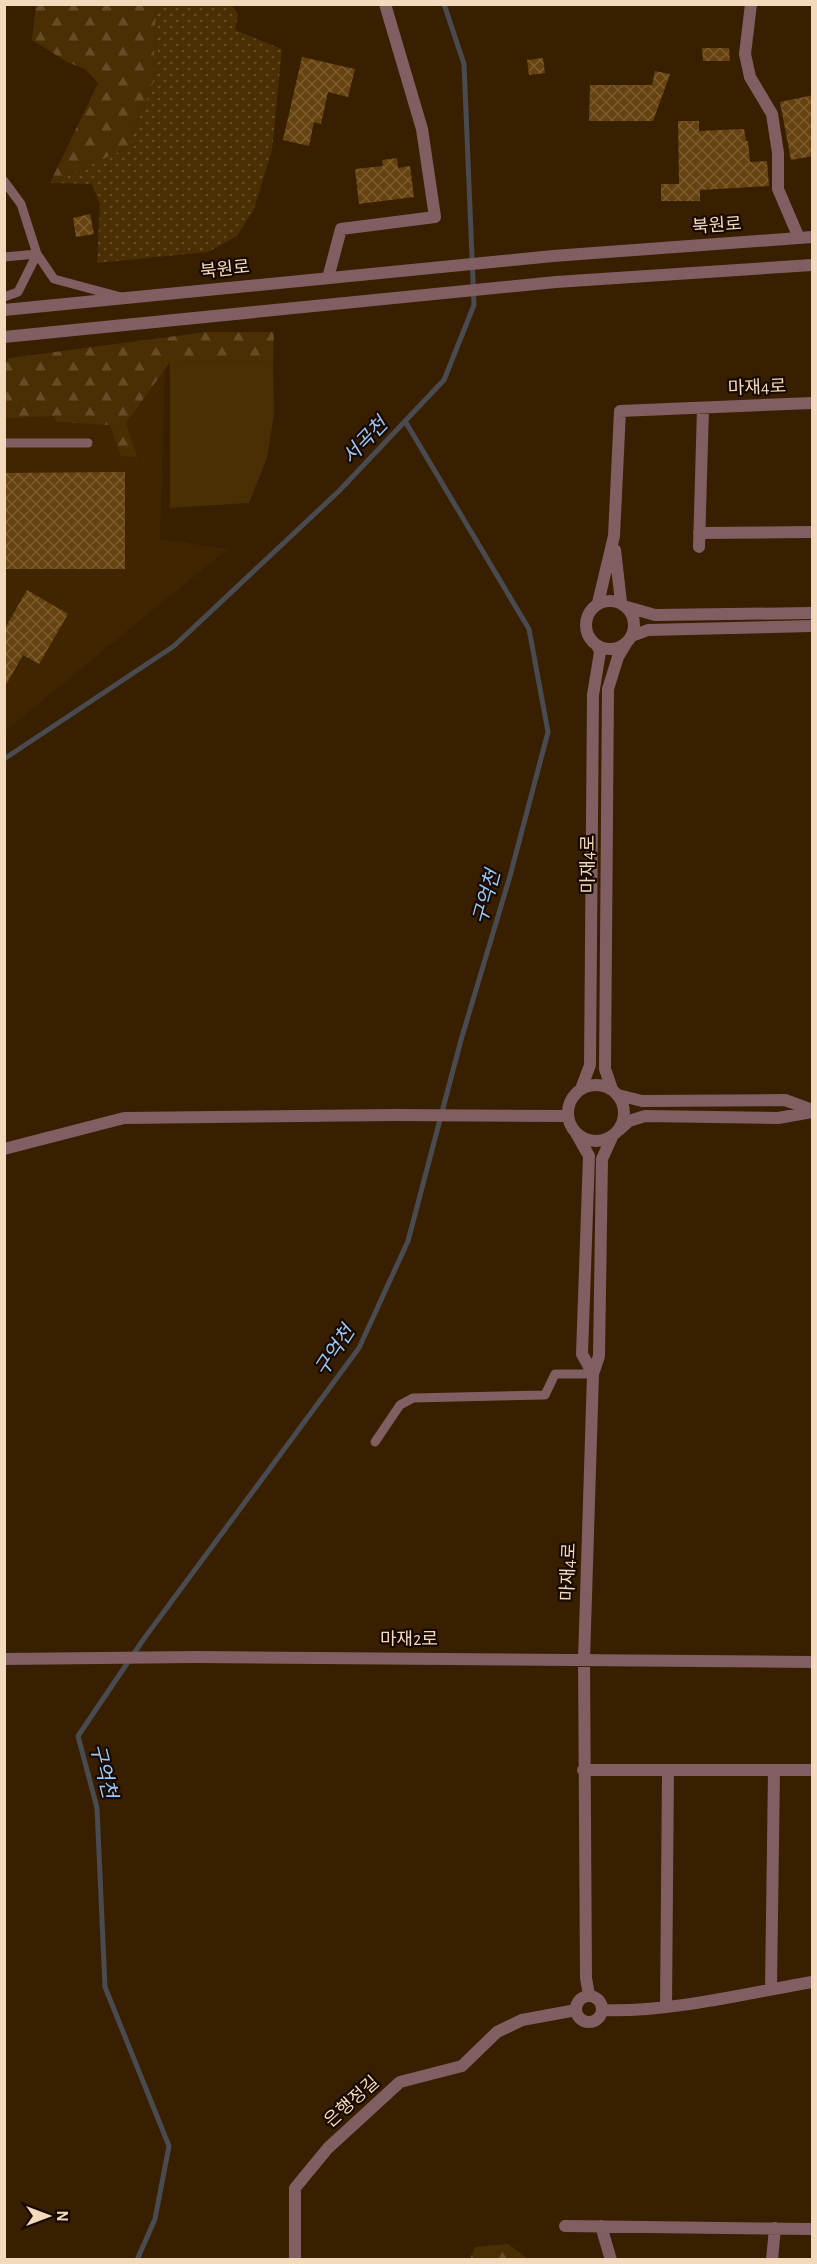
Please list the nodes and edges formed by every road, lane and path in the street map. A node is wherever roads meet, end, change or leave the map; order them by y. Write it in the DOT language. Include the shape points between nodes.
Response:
graph roads {
  1 [pos="385,4"];
  2 [pos="751,4"];
  3 [pos="4,181"];
  4 [pos="813,237"];
  5 [pos="799,238"];
  6 [pos="38,254"];
  7 [pos="4,257"];
  8 [pos="813,265"];
  9 [pos="328,278"];
  10 [pos="4,297"];
  11 [pos="126,298"];
  12 [pos="4,310"];
  13 [pos="4,337"];
  14 [pos="813,404"];
  15 [pos="704,408"];
  16 [pos="88,442"];
  17 [pos="4,443"];
  18 [pos="813,532"];
  19 [pos="699,533"];
  20 [pos="614,536"];
  21 [pos="699,547"];
  22 [pos="598,603"];
  23 [pos="624,604"];
  24 [pos="813,613"];
  25 [pos="813,626"];
  26 [pos="630,639"];
  27 [pos="597,645"];
  28 [pos="581,1089"];
  29 [pos="615,1092"];
  30 [pos="813,1111"];
  31 [pos="568,1116"];
  32 [pos="576,1133"];
  33 [pos="615,1134"];
  34 [pos="4,1149"];
  35 [pos="593,1374"];
  36 [pos="375,1442"];
  37 [pos="4,1659"];
  38 [pos="584,1660"];
  39 [pos="813,1662"];
  40 [pos="584,1770"];
  41 [pos="668,1770"];
  42 [pos="774,1770"];
  43 [pos="813,1770"];
  44 [pos="813,1982"];
  45 [pos="771,1989"];
  46 [pos="589,1995"];
  47 [pos="666,2007"];
  48 [pos="576,2010"];
  49 [pos="603,2010"];
  50 [pos="565,2226"];
  51 [pos="601,2226"];
  52 [pos="775,2228"];
  53 [pos="813,2229"];
  54 [pos="296,2259"];
  55 [pos="611,2259"];
  56 [pos="772,2259"];
  1 -- 9 [label="street" via="422,129 435,217 341,230"];
  2 -- 5 [label="street" via="745,54 750,77 772,114 778,189"];
  3 -- 6 [label="lane" via="21,204"];
  4 -- 5 [label="street, 북원로"];
  5 -- 9 [label="street, 북원로"];
  6 -- 7 [label="lane"];
  6 -- 10 [label="lane" via="18,292"];
  6 -- 11 [label="lane" via="54,279"];
  8 -- 13 [label="street" via="556,282"];
  9 -- 11 [label="street, 북원로"];
  11 -- 12 [label="street, 북원로"];
  14 -- 15 [label="street, 마재4로"];
  15 -- 19 [label="street, 마재4로"];
  15 -- 20 [label="street, 마재4로" via="620,411"];
  16 -- 17 [label="lane"];
  18 -- 19 [label="street"];
  19 -- 21 [label="street, 마재4로"];
  20 -- 22 [label="street, 마재4로"];
  20 -- 23 [label="street, 마재4로"];
  22 -- 23 [label="street"];
  22 -- 27 [label="street" via="586,624"];
  23 -- 24 [label="street" via="655,615"];
  23 -- 26 [label="street" via="634,620"];
  25 -- 26 [label="street" via="648,630"];
  26 -- 27 [label="street" via="612,649"];
  26 -- 29 [label="street, 마재4로" via="618,657 608,689 605,1069"];
  27 -- 28 [label="street, 마재4로" via="600,652 592,695 590,1065"];
  28 -- 29 [label="street" via="594,1084"];
  28 -- 31 [label="street" via="572,1098"];
  29 -- 30 [label="street" via="642,1101 785,1100"];
  29 -- 33 [label="street" via="624,1112"];
  30 -- 33 [label="street" via="778,1118 645,1116 628,1121"];
  31 -- 32 [label="street"];
  31 -- 34 [label="street" via="124,1118"];
  32 -- 33 [label="street" via="593,1141"];
  32 -- 35 [label="street, 마재4로" via="589,1156 582,1354"];
  33 -- 35 [label="street, 마재4로" via="603,1159 599,1356"];
  35 -- 36 [label="lane" via="555,1374 545,1395 413,1398 400,1406"];
  35 -- 38 [label="street, 마재4로"];
  37 -- 38 [label="street, 마재2로"];
  38 -- 39 [label="street, 마재2로"];
  38 -- 40 [label="street, 마재4로"];
  40 -- 41 [label="street"];
  40 -- 46 [label="street, 마재4로"];
  41 -- 42 [label="street"];
  41 -- 47 [label="street"];
  42 -- 43 [label="street"];
  42 -- 45 [label="street"];
  44 -- 45 [label="street"];
  45 -- 47 [label="street"];
  46 -- 48 [label="street" via="580,1998"];
  46 -- 49 [label="street" via="600,2001"];
  47 -- 49 [label="street"];
  48 -- 49 [label="street" via="583,2021 592,2022"];
  48 -- 54 [label="street, 은행정길" via="522,2020 497,2032 462,2066 400,2082 328,2148 295,2188"];
  50 -- 51 [label="street"];
  51 -- 52 [label="street"];
  51 -- 55 [label="street"];
  52 -- 53 [label="street"];
  52 -- 56 [label="street"];
}
